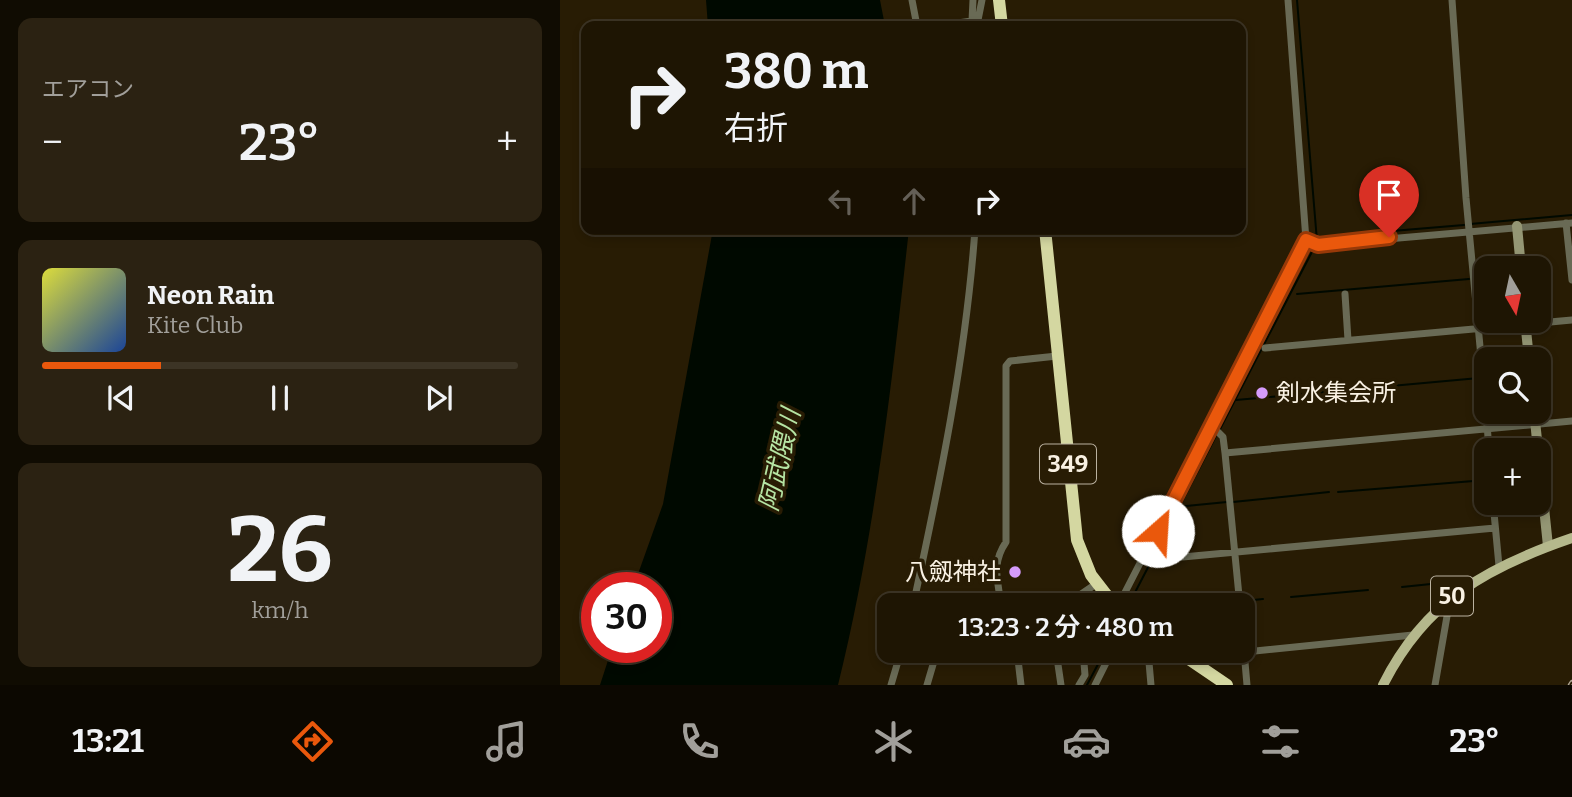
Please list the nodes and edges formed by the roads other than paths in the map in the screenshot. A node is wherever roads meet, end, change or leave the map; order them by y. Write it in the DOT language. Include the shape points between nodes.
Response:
graph roads {
  1 [pos="912,0"];
  2 [pos="973,0"];
  3 [pos="982,0"];
  4 [pos="1000,0"];
  5 [pos="1288,0"];
  6 [pos="1452,0"];
  7 [pos="916,21"];
  8 [pos="973,21"];
  9 [pos="974,21"];
  10 [pos="1002,21"];
  11 [pos="1569,223"];
  12 [pos="1517,226"];
  13 [pos="1469,227"];
  14 [pos="974,235"];
  15 [pos="1046,235"];
  16 [pos="1308,240"];
  17 [pos="1520,256"];
  18 [pos="1572,280"];
  19 [pos="1474,283"];
  20 [pos="1345,294"];
  21 [pos="1572,320"];
  22 [pos="1551,321"];
  23 [pos="1474,328"];
  24 [pos="1348,340"];
  25 [pos="1265,348"];
  26 [pos="1058,356"];
  27 [pos="1572,421"];
  28 [pos="1551,423"];
  29 [pos="1488,424"];
  30 [pos="1536,424"];
  31 [pos="1212,426"];
  32 [pos="1488,428"];
  33 [pos="1488,438"];
  34 [pos="1226,453"];
  35 [pos="1494,515"];
  36 [pos="1495,528"];
  37 [pos="1572,538"];
  38 [pos="1548,546"];
  39 [pos="1234,553"];
  40 [pos="1161,559"];
  41 [pos="1499,566"];
  42 [pos="1096,584"];
  43 [pos="916,593"];
  44 [pos="997,593"];
  45 [pos="1086,593"];
  46 [pos="1105,593"];
  47 [pos="1124,593"];
  48 [pos="1239,593"];
  49 [pos="1450,598"];
  50 [pos="1413,635"];
  51 [pos="1255,650"];
  52 [pos="897,663"];
  53 [pos="933,663"];
  54 [pos="1018,663"];
  55 [pos="1058,663"];
  56 [pos="1084,663"];
  57 [pos="1106,663"];
  58 [pos="1149,663"];
  59 [pos="1193,663"];
  60 [pos="1246,663"];
  61 [pos="1213,680"];
  62 [pos="891,685"];
  63 [pos="927,685"];
  64 [pos="1021,685"];
  65 [pos="1061,685"];
  66 [pos="1079,685"];
  67 [pos="1095,685"];
  68 [pos="1152,685"];
  69 [pos="1227,685"];
  70 [pos="1247,685"];
  71 [pos="1382,685"];
  72 [pos="1435,685"];
  1 -- 7 [label="street"];
  2 -- 8 [label="street"];
  3 -- 9 [label="street"];
  4 -- 10 [label="highway"];
  5 -- 16 [label="street"];
  6 -- 13 [label="street"];
  11 -- 12 [label="street"];
  11 -- 18 [label="street"];
  12 -- 13 [label="street"];
  12 -- 17 [label="street"];
  13 -- 16 [label="street" via="1318,245"];
  13 -- 19 [label="street"];
  14 -- 43 [label="street" via="965,340"];
  15 -- 26 [label="highway, 349"];
  16 -- 31 [label="street"];
  20 -- 24 [label="street"];
  21 -- 22 [label="street"];
  23 -- 24 [label="street"];
  24 -- 25 [label="street"];
  26 -- 42 [label="highway, 349" via="1077,540"];
  26 -- 44 [label="street" via="1010,361 1006,366 1006,542 995,559"];
  27 -- 28 [label="street"];
  29 -- 32 [label="street"];
  30 -- 32 [label="street"];
  30 -- 38 [label="street"];
  31 -- 34 [label="street"];
  31 -- 47 [label="street"];
  32 -- 33 [label="street"];
  32 -- 34 [label="street"];
  34 -- 39 [label="street"];
  35 -- 36 [label="street"];
  36 -- 39 [label="street"];
  36 -- 41 [label="street"];
  37 -- 38 [label="main road, 50"];
  38 -- 41 [label="main road, 50"];
  39 -- 40 [label="street"];
  39 -- 48 [label="street"];
  41 -- 49 [label="main road, 50"];
  42 -- 45 [label="street"];
  42 -- 46 [label="highway, 349"];
  49 -- 50 [label="main road, 50"];
  49 -- 72 [label="street"];
  50 -- 51 [label="street"];
  50 -- 71 [label="main road, 50"];
  52 -- 62 [label="street"];
  53 -- 63 [label="street"];
  54 -- 64 [label="street"];
  55 -- 65 [label="street"];
  56 -- 66 [label="street" via="1085,675"];
  57 -- 67 [label="street"];
  58 -- 68 [label="street"];
  59 -- 61 [label="highway"];
  60 -- 70 [label="street"];
  61 -- 69 [label="highway"];
}
